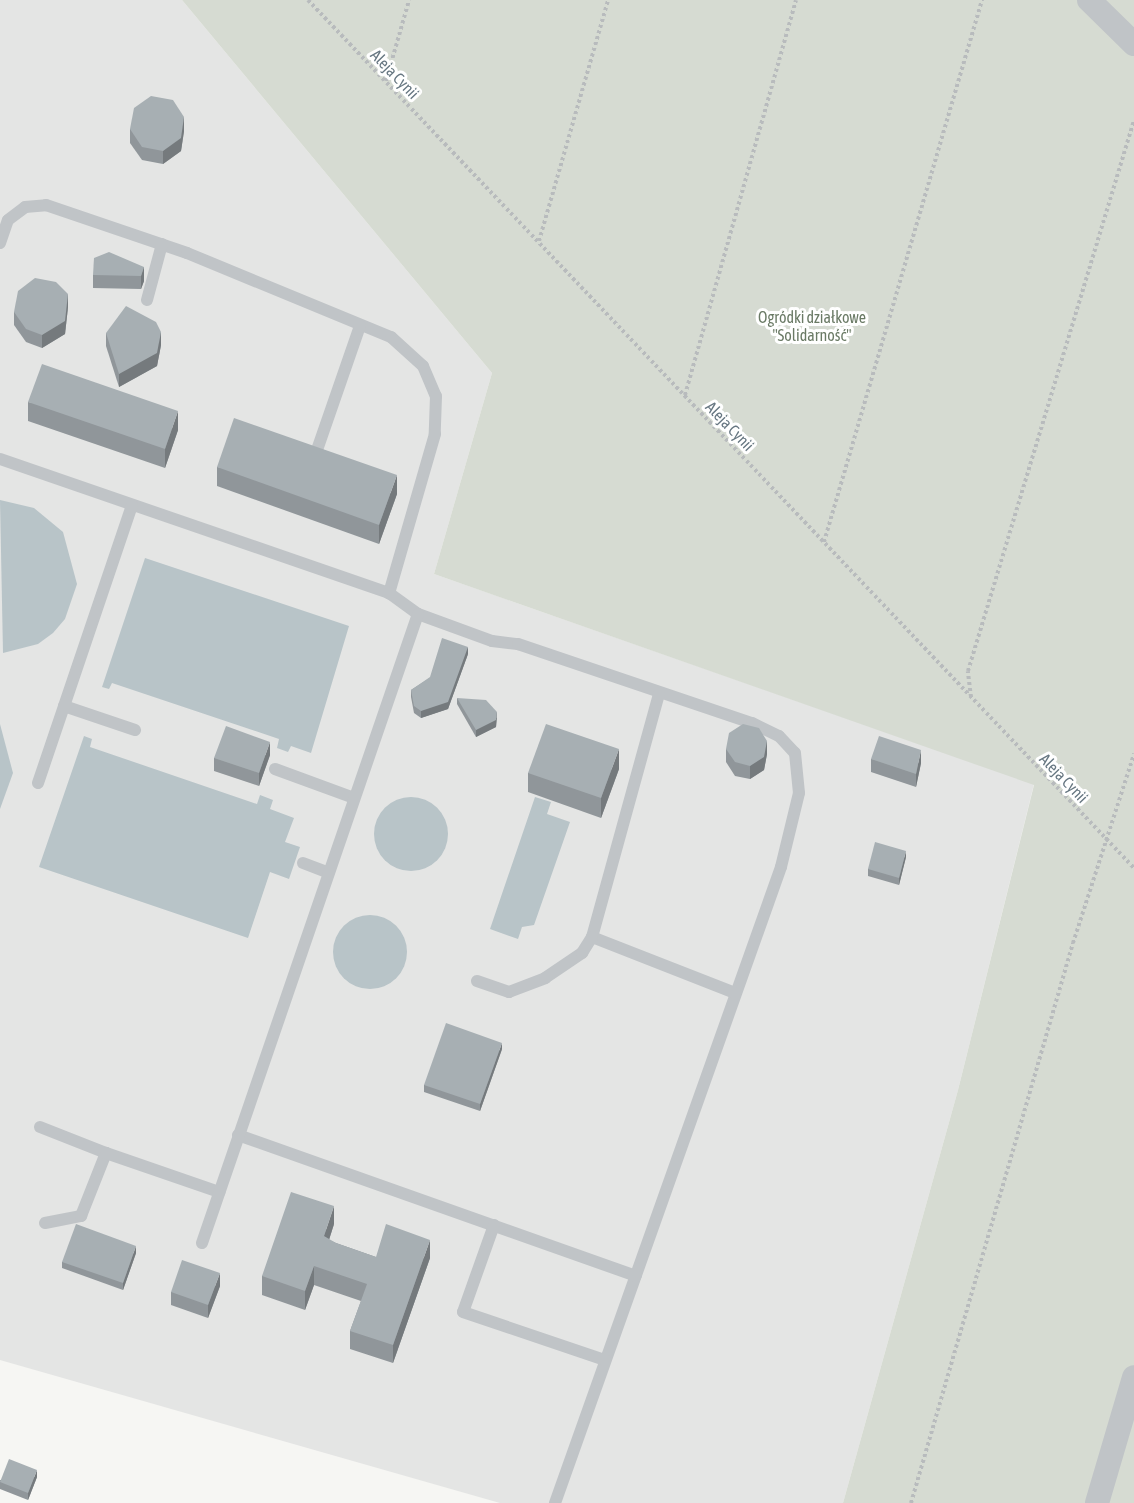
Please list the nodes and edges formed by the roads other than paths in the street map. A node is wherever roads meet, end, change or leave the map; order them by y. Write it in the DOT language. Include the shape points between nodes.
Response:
graph roads {
  1 [pos="1089,0"];
  2 [pos="1134,44"];
  3 [pos="0,243"];
  4 [pos="162,244"];
  5 [pos="147,300"];
  6 [pos="360,326"];
  7 [pos="317,450"];
  8 [pos="0,459"];
  9 [pos="132,505"];
  10 [pos="389,593"];
  11 [pos="417,614"];
  12 [pos="659,694"];
  13 [pos="64,706"];
  14 [pos="135,730"];
  15 [pos="275,769"];
  16 [pos="38,783"];
  17 [pos="351,797"];
  18 [pos="303,863"];
  19 [pos="326,872"];
  20 [pos="592,937"];
  21 [pos="477,981"];
  22 [pos="735,993"];
  23 [pos="40,1127"];
  24 [pos="238,1135"];
  25 [pos="106,1153"];
  26 [pos="219,1192"];
  27 [pos="45,1223"];
  28 [pos="494,1225"];
  29 [pos="202,1243"];
  30 [pos="636,1276"];
  31 [pos="605,1360"];
  32 [pos="1134,1377"];
  33 [pos="555,1503"];
  34 [pos="1097,1503"];
  1 -- 2 [label="street"];
  3 -- 4 [label="lane" via="8,220 25,207 46,205"];
  4 -- 5 [label="lane"];
  4 -- 6 [label="lane"];
  6 -- 7 [label="lane"];
  6 -- 10 [label="lane" via="391,338 423,366 436,396 435,434"];
  8 -- 9 [label="lane"];
  9 -- 10 [label="lane"];
  9 -- 13 [label="lane"];
  10 -- 11 [label="lane"];
  11 -- 12 [label="lane"];
  11 -- 17 [label="lane"];
  12 -- 20 [label="lane"];
  12 -- 22 [label="lane" via="752,723 779,736 795,753 799,793 781,867"];
  13 -- 14 [label="lane"];
  13 -- 16 [label="lane"];
  15 -- 17 [label="lane"];
  17 -- 19 [label="lane"];
  18 -- 19 [label="lane"];
  19 -- 24 [label="lane"];
  20 -- 21 [label="lane" via="582,953 545,978 509,992"];
  20 -- 22 [label="lane"];
  22 -- 30 [label="lane"];
  23 -- 25 [label="lane"];
  24 -- 26 [label="lane"];
  24 -- 28 [label="lane"];
  25 -- 26 [label="lane"];
  25 -- 27 [label="lane" via="81,1216"];
  26 -- 29 [label="lane"];
  28 -- 30 [label="lane"];
  28 -- 31 [label="lane" via="463,1312"];
  30 -- 31 [label="lane"];
  31 -- 33 [label="lane"];
  32 -- 34 [label="street"];
}
